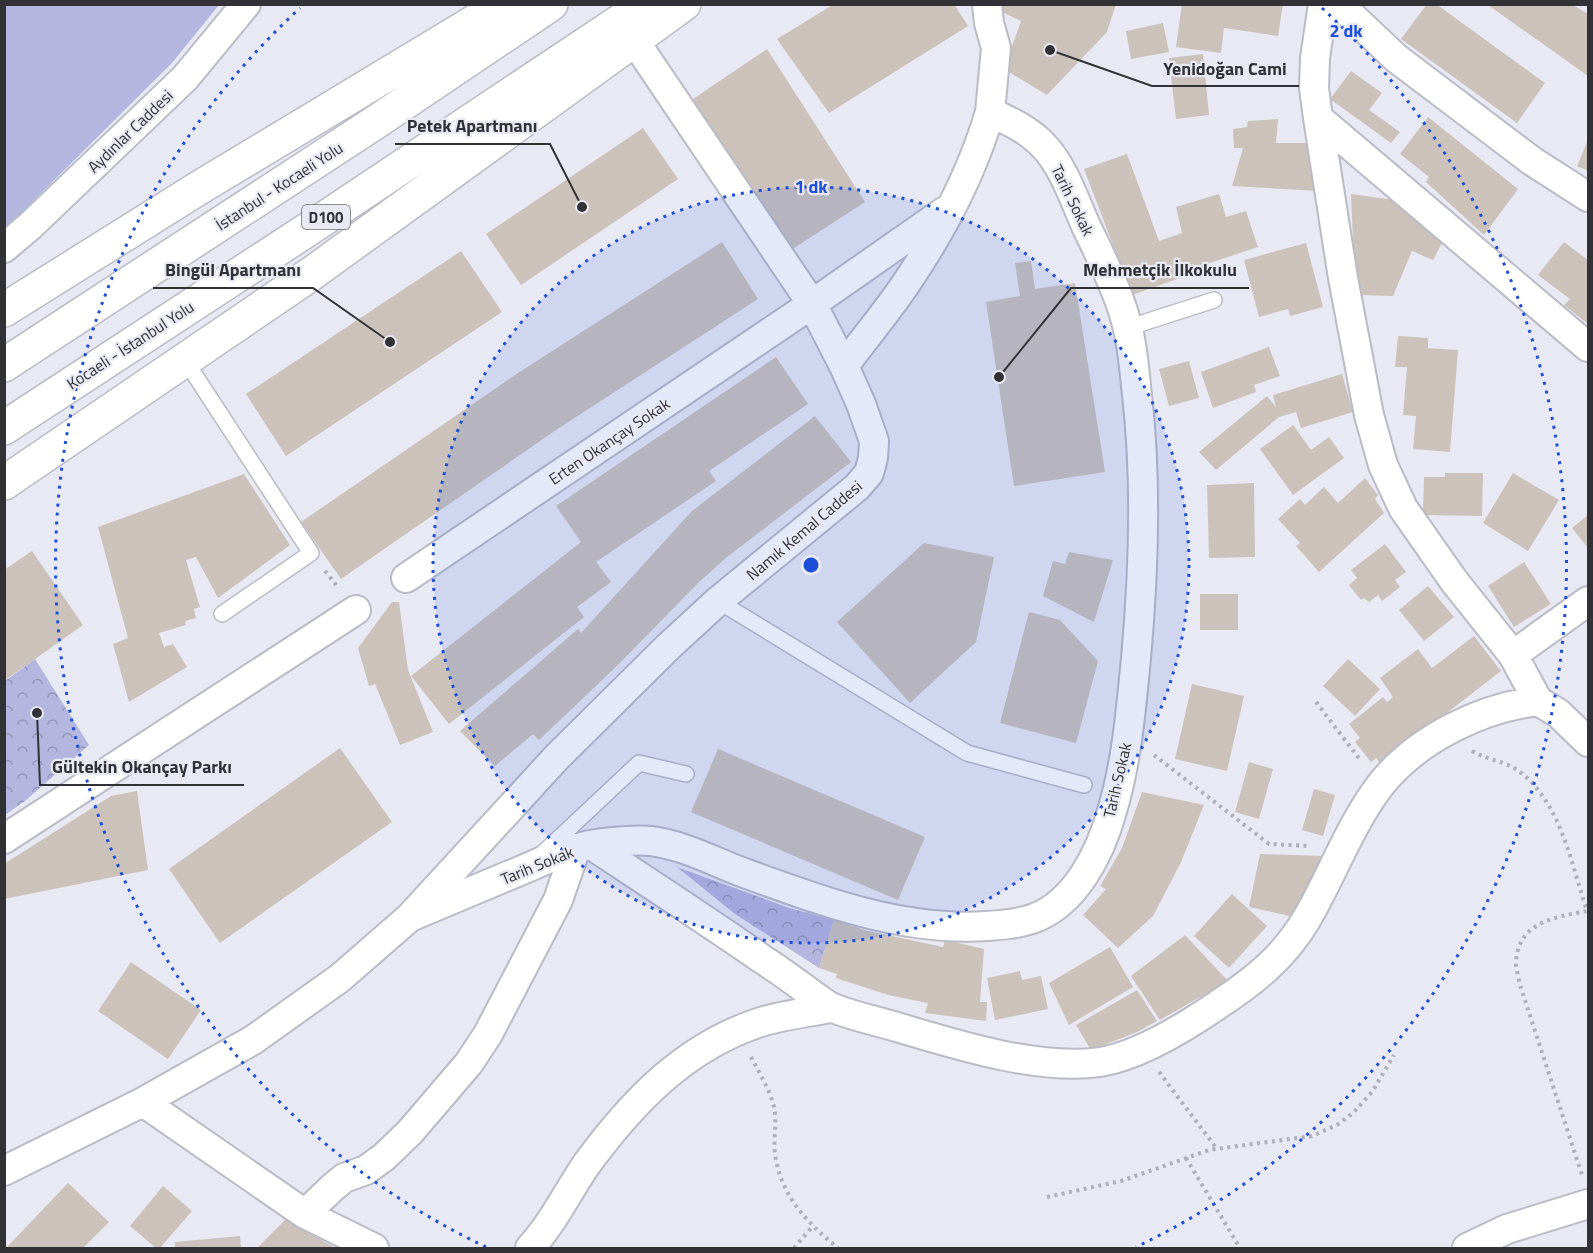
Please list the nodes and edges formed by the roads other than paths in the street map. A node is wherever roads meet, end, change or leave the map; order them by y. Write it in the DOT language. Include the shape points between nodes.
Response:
graph roads {
  1 [pos="246,4"];
  2 [pos="504,4"];
  3 [pos="551,4"];
  4 [pos="646,4"];
  5 [pos="684,4"];
  6 [pos="987,4"];
  7 [pos="1323,4"];
  8 [pos="1339,4"];
  9 [pos="634,39"];
  10 [pos="990,112"];
  11 [pos="1318,118"];
  12 [pos="1588,197"];
  13 [pos="952,206"];
  14 [pos="4,248"];
  15 [pos="1214,300"];
  16 [pos="812,304"];
  17 [pos="4,310"];
  18 [pos="1127,328"];
  19 [pos="1588,347"];
  20 [pos="185,360"];
  21 [pos="4,365"];
  22 [pos="844,366"];
  23 [pos="4,428"];
  24 [pos="4,483"];
  25 [pos="406,578"];
  26 [pos="1588,601"];
  27 [pos="718,602"];
  28 [pos="356,610"];
  29 [pos="222,614"];
  30 [pos="1513,655"];
  31 [pos="1538,701"];
  32 [pos="1588,742"];
  33 [pos="686,774"];
  34 [pos="1084,786"];
  35 [pos="4,839"];
  36 [pos="585,847"];
  37 [pos="525,869"];
  38 [pos="410,917"];
  39 [pos="831,1008"];
  40 [pos="143,1102"];
  41 [pos="4,1171"];
  42 [pos="1587,1195"];
  43 [pos="305,1214"];
  44 [pos="374,1248"];
  45 [pos="530,1248"];
  46 [pos="1467,1248"];
  1 -- 14 [label="street, Aydınlar Caddesi" via="185,78"];
  2 -- 17 [label="highway"];
  3 -- 21 [label="highway, İstanbul - Kocaeli Yolu"];
  4 -- 23 [label="highway, Kocaeli - İstanbul Yolu / D100"];
  5 -- 9 [label="highway"];
  6 -- 10 [label="street" via="996,48"];
  7 -- 11 [label="street" via="1315,58"];
  8 -- 12 [label="street" via="1396,58 1532,161"];
  9 -- 16 [label="street, Namık Kemal Caddesi"];
  9 -- 20 [label="highway" via="311,274"];
  10 -- 13 [label="street"];
  10 -- 18 [label="street, Tarih Sokak" via="1024,129 1052,157 1104,265"];
  11 -- 19 [label="street"];
  11 -- 30 [label="street" via="1343,278 1369,415 1383,465 1402,508 1417,530"];
  13 -- 16 [label="street, Erten Okançay Sokak"];
  13 -- 22 [label="street" via="905,286"];
  15 -- 18 [label="lane"];
  16 -- 22 [label="street, Namık Kemal Caddesi"];
  16 -- 25 [label="street, Erten Okançay Sokak"];
  18 -- 36 [label="street, Tarih Sokak" via="1144,493 1132,705 1112,812 1085,873 1069,893 1036,918 1014,924 933,926 819,899 678,847 649,841"];
  20 -- 24 [label="highway"];
  20 -- 29 [label="lane" via="310,554"];
  22 -- 27 [label="street, Namık Kemal Caddesi" via="874,441 869,473"];
  26 -- 30 [label="street"];
  27 -- 34 [label="lane" via="967,753"];
  27 -- 38 [label="street, Namık Kemal Caddesi" via="557,757"];
  28 -- 35 [label="street"];
  30 -- 31 [label="street"];
  31 -- 32 [label="street" via="1558,713"];
  31 -- 39 [label="street" via="1483,714 1404,761 1380,787 1304,922 1279,957 1252,982 1202,1016 1141,1048 1101,1062 1075,1064 1030,1059 967,1047"];
  33 -- 37 [label="lane" via="639,764"];
  36 -- 37 [label="street, Tarih Sokak"];
  36 -- 39 [label="street" via="764,960"];
  36 -- 43 [label="street" via="488,1034 469,1063 410,1132 384,1156 366,1170 344,1178"];
  37 -- 38 [label="street, Tarih Sokak"];
  38 -- 40 [label="street" via="340,978 253,1040"];
  39 -- 45 [label="street" via="764,1022 724,1038 682,1062 645,1093 618,1123"];
  40 -- 41 [label="street"];
  40 -- 43 [label="street"];
  42 -- 46 [label="street"];
  43 -- 44 [label="street"];
}
